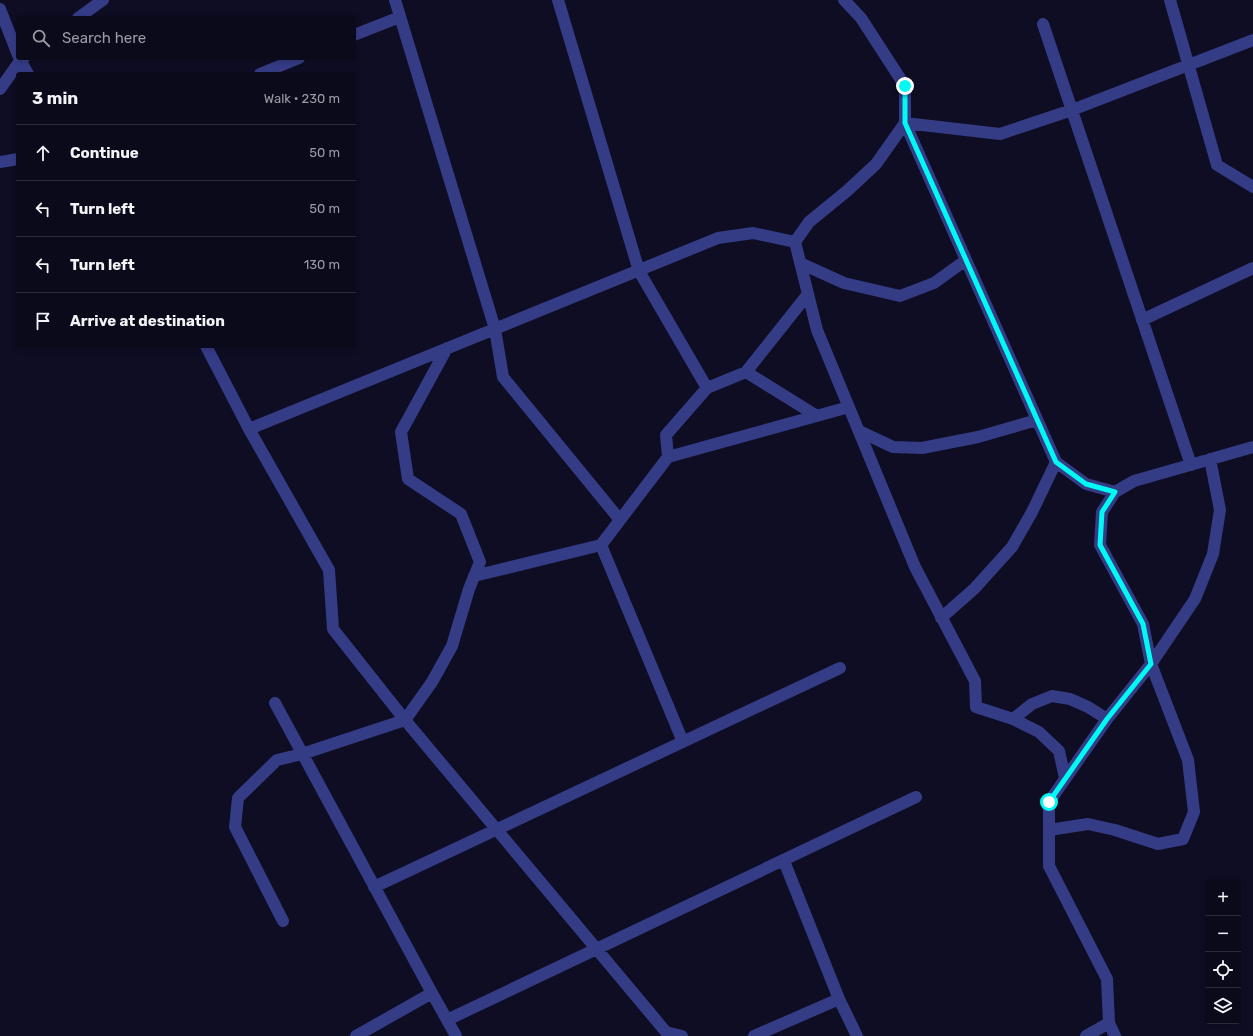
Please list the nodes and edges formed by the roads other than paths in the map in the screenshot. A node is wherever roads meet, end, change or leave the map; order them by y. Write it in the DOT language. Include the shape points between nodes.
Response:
graph roads {
  1 [pos="102,0"];
  2 [pos="395,0"];
  3 [pos="558,0"];
  4 [pos="844,0"];
  5 [pos="1170,0"];
  6 [pos="0,9"];
  7 [pos="81,16"];
  8 [pos="400,17"];
  9 [pos="1043,24"];
  10 [pos="356,34"];
  11 [pos="1253,40"];
  12 [pos="16,48"];
  13 [pos="19,60"];
  14 [pos="21,60"];
  15 [pos="294,60"];
  16 [pos="1188,65"];
  17 [pos="27,72"];
  18 [pos="265,72"];
  19 [pos="0,89"];
  20 [pos="1072,110"];
  21 [pos="905,123"];
  22 [pos="16,159"];
  23 [pos="0,162"];
  24 [pos="1253,187"];
  25 [pos="795,242"];
  26 [pos="966,260"];
  27 [pos="800,263"];
  28 [pos="1253,268"];
  29 [pos="639,271"];
  30 [pos="808,294"];
  31 [pos="1142,320"];
  32 [pos="495,329"];
  33 [pos="207,348"];
  34 [pos="447,348"];
  35 [pos="746,372"];
  36 [pos="707,388"];
  37 [pos="849,407"];
  38 [pos="817,416"];
  39 [pos="1037,420"];
  40 [pos="249,429"];
  41 [pos="859,431"];
  42 [pos="1253,447"];
  43 [pos="668,457"];
  44 [pos="1210,459"];
  45 [pos="1056,462"];
  46 [pos="1191,465"];
  47 [pos="1115,492"];
  48 [pos="620,520"];
  49 [pos="601,545"];
  50 [pos="474,576"];
  51 [pos="941,618"];
  52 [pos="1151,664"];
  53 [pos="840,668"];
  54 [pos="275,703"];
  55 [pos="1013,719"];
  56 [pos="1107,719"];
  57 [pos="405,720"];
  58 [pos="684,742"];
  59 [pos="302,754"];
  60 [pos="1065,778"];
  61 [pos="916,797"];
  62 [pos="497,830"];
  63 [pos="1049,830"];
  64 [pos="784,861"];
  65 [pos="374,887"];
  66 [pos="283,921"];
  67 [pos="597,949"];
  68 [pos="432,993"];
  69 [pos="840,999"];
  70 [pos="447,1020"];
  71 [pos="1109,1023"];
  72 [pos="356,1036"];
  73 [pos="456,1036"];
  74 [pos="682,1036"];
  75 [pos="754,1036"];
  76 [pos="857,1036"];
  77 [pos="1086,1036"];
  78 [pos="1115,1036"];
  1 -- 7 [label="street"];
  2 -- 8 [label="street"];
  3 -- 29 [label="street"];
  4 -- 21 [label="street" via="861,18 905,86"];
  5 -- 16 [label="street"];
  6 -- 12 [label="street"];
  8 -- 10 [label="street"];
  8 -- 32 [label="street"];
  9 -- 20 [label="street"];
  11 -- 16 [label="street"];
  13 -- 19 [label="street"];
  14 -- 17 [label="street"];
  15 -- 18 [label="street"];
  16 -- 20 [label="street"];
  16 -- 24 [label="street" via="1217,165"];
  20 -- 21 [label="street" via="1000,134"];
  20 -- 31 [label="street"];
  21 -- 25 [label="street" via="876,164 809,222"];
  21 -- 26 [label="street"];
  22 -- 23 [label="street"];
  25 -- 27 [label="street"];
  25 -- 29 [label="street" via="753,233 718,238"];
  26 -- 27 [label="street" via="934,283 900,296 844,283"];
  26 -- 39 [label="street"];
  27 -- 30 [label="street"];
  28 -- 31 [label="street"];
  29 -- 32 [label="street"];
  29 -- 36 [label="street"];
  30 -- 35 [label="street"];
  30 -- 37 [label="street" via="817,330"];
  31 -- 46 [label="street"];
  32 -- 34 [label="street"];
  32 -- 48 [label="street" via="503,377"];
  33 -- 40 [label="street"];
  34 -- 40 [label="street"];
  34 -- 50 [label="street" via="400,432 408,480 461,514 480,562"];
  35 -- 36 [label="street"];
  35 -- 38 [label="street"];
  36 -- 43 [label="street" via="666,435"];
  37 -- 38 [label="street"];
  37 -- 41 [label="street"];
  38 -- 43 [label="street"];
  39 -- 41 [label="street" via="978,437 922,448 893,447"];
  39 -- 45 [label="street"];
  40 -- 57 [label="street" via="329,570 333,629"];
  41 -- 51 [label="street" via="915,567"];
  42 -- 44 [label="street"];
  43 -- 48 [label="street"];
  44 -- 46 [label="street"];
  44 -- 52 [label="street" via="1220,510 1213,554 1196,599"];
  45 -- 47 [label="street" via="1086,484"];
  45 -- 51 [label="street" via="1012,548 974,590"];
  46 -- 47 [label="street" via="1134,481"];
  47 -- 52 [label="street" via="1102,512 1100,545 1143,624"];
  48 -- 49 [label="street"];
  49 -- 50 [label="street"];
  49 -- 58 [label="street"];
  50 -- 57 [label="street" via="452,646 432,682"];
  51 -- 55 [label="street" via="975,681 976,707"];
  52 -- 56 [label="street"];
  52 -- 63 [label="street" via="1188,760 1194,812 1183,839 1158,844 1088,824"];
  53 -- 58 [label="street"];
  54 -- 59 [label="street"];
  55 -- 56 [label="street" via="1032,704 1052,696 1070,699"];
  55 -- 60 [label="street" via="1040,732 1059,751"];
  56 -- 60 [label="street"];
  57 -- 59 [label="street"];
  57 -- 62 [label="street"];
  58 -- 62 [label="street"];
  59 -- 65 [label="street"];
  59 -- 66 [label="street" via="277,760 238,798 235,827"];
  60 -- 63 [label="street" via="1049,802"];
  61 -- 64 [label="street"];
  62 -- 65 [label="street"];
  62 -- 67 [label="street"];
  63 -- 71 [label="street" via="1049,866 1107,979"];
  64 -- 67 [label="street"];
  64 -- 69 [label="street"];
  65 -- 68 [label="street"];
  67 -- 70 [label="street"];
  67 -- 74 [label="street" via="666,1032"];
  68 -- 70 [label="street"];
  68 -- 72 [label="street"];
  69 -- 75 [label="street"];
  69 -- 76 [label="street"];
  70 -- 73 [label="street"];
  71 -- 77 [label="street"];
  71 -- 78 [label="street"];
}
